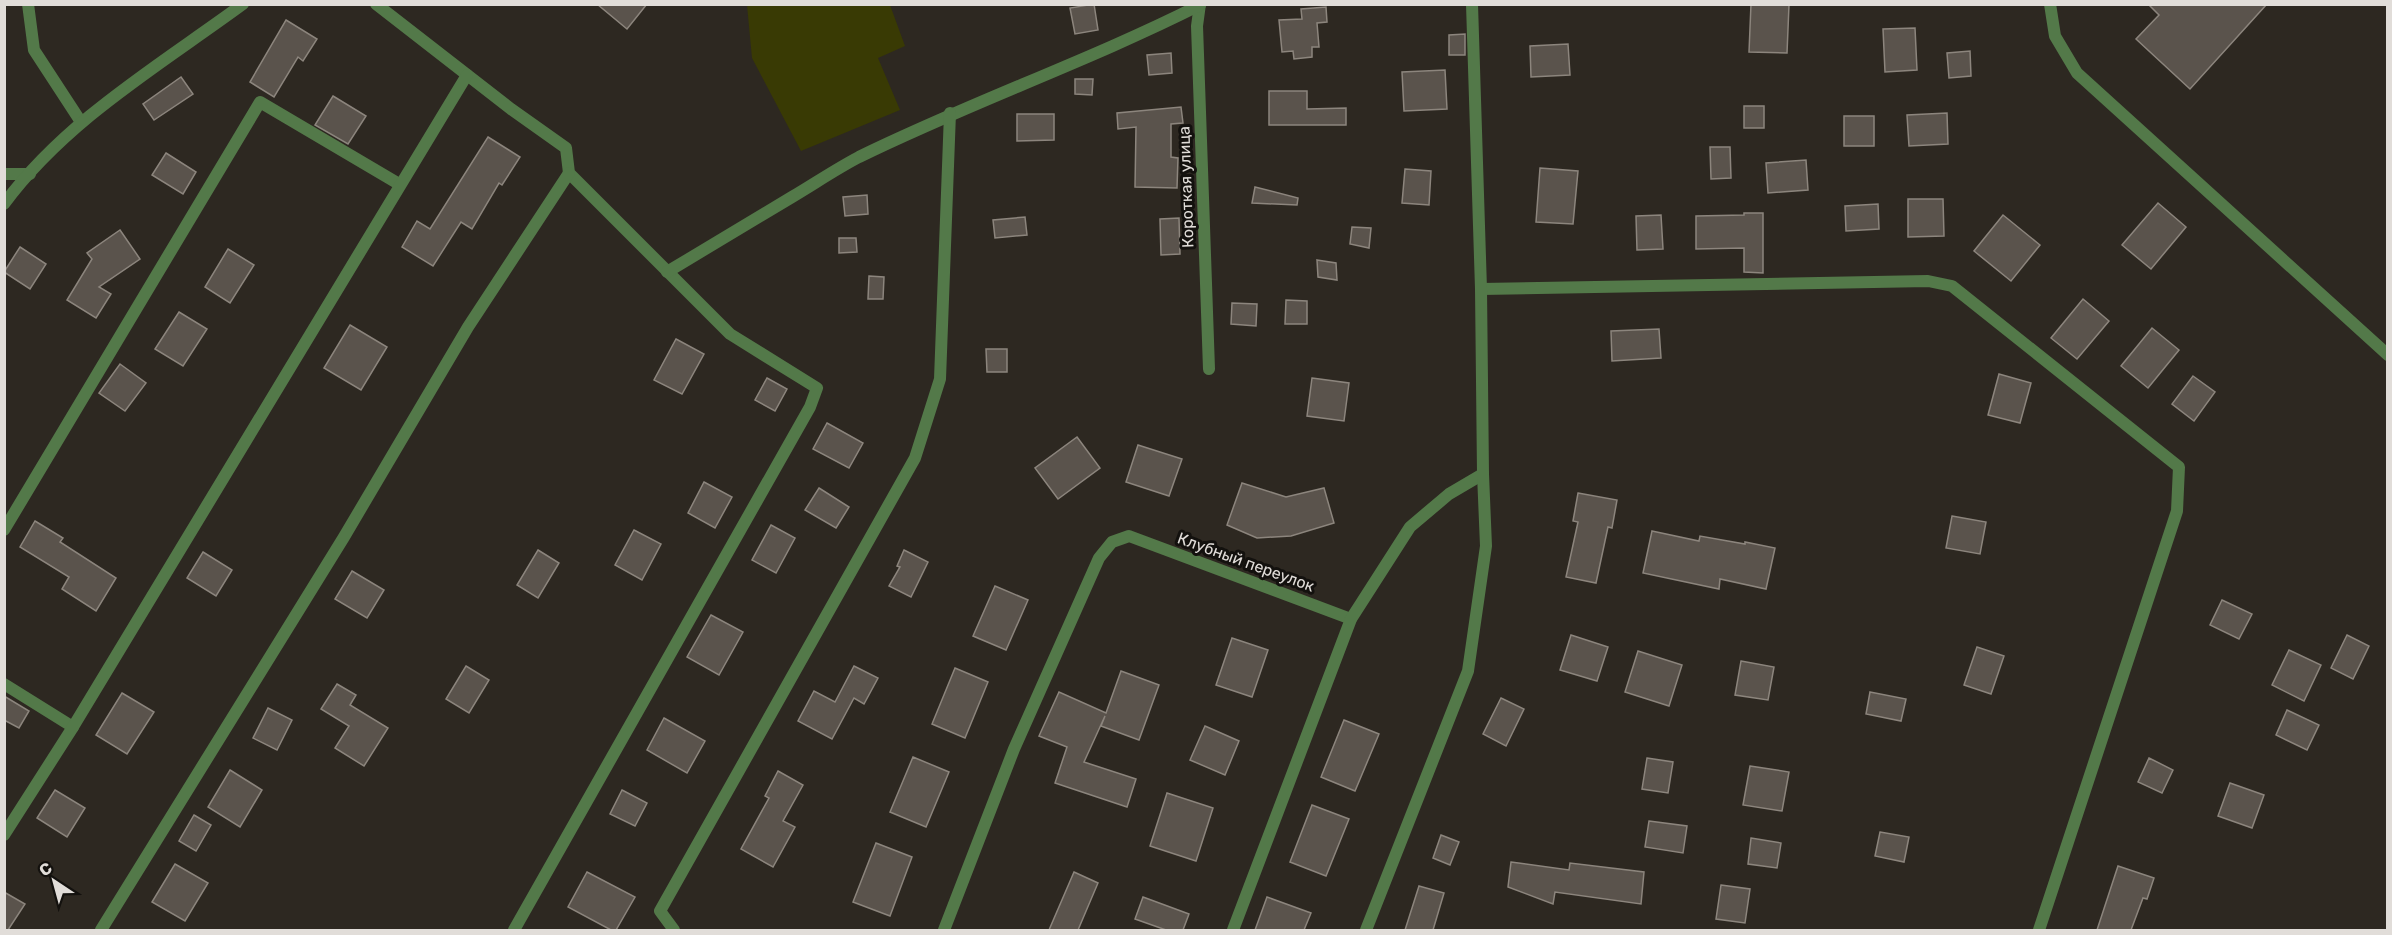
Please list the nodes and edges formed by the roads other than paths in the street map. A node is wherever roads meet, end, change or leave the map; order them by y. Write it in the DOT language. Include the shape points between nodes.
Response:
graph roads {
  1 [pos="28,4"];
  2 [pos="243,4"];
  3 [pos="376,4"];
  4 [pos="1200,4"];
  5 [pos="1472,4"];
  6 [pos="2050,4"];
  7 [pos="467,75"];
  8 [pos="950,113"];
  9 [pos="81,122"];
  10 [pos="569,173"];
  11 [pos="4,174"];
  12 [pos="30,174"];
  13 [pos="399,184"];
  14 [pos="4,204"];
  15 [pos="666,272"];
  16 [pos="1481,289"];
  17 [pos="2388,355"];
  18 [pos="1209,369"];
  19 [pos="1483,474"];
  20 [pos="4,530"];
  21 [pos="1351,619"];
  22 [pos="4,684"];
  23 [pos="73,727"];
  24 [pos="4,835"];
  25 [pos="101,930"];
  26 [pos="514,930"];
  27 [pos="674,930"];
  28 [pos="944,930"];
  29 [pos="1233,930"];
  30 [pos="1366,930"];
  31 [pos="2039,930"];
  1 -- 9 [label="street" via="34,50"];
  2 -- 9 [label="street"];
  3 -- 7 [label="street"];
  4 -- 8 [label="street" via="1142,34"];
  4 -- 18 [label="street, Короткая улица" via="1197,26"];
  5 -- 16 [label="street"];
  6 -- 17 [label="street" via="2055,36 2077,73"];
  7 -- 10 [label="street" via="566,148"];
  7 -- 13 [label="street"];
  8 -- 15 [label="street" via="855,159"];
  8 -- 27 [label="street" via="940,379 915,458 660,911"];
  9 -- 12 [label="street"];
  10 -- 15 [label="street" via="641,242"];
  10 -- 25 [label="street" via="468,327 344,537"];
  11 -- 12 [label="street"];
  12 -- 14 [label="street"];
  13 -- 20 [label="street" via="260,102"];
  13 -- 23 [label="street"];
  15 -- 26 [label="street" via="730,334 817,387 810,407"];
  16 -- 19 [label="street"];
  16 -- 31 [label="street" via="1928,281 1952,286 2179,467 2177,511"];
  19 -- 21 [label="street" via="1449,494 1410,527"];
  19 -- 30 [label="street" via="1486,546 1468,671"];
  21 -- 28 [label="street, Клубный переулок" via="1129,536 1112,543 1099,558 1014,749"];
  21 -- 29 [label="street"];
  22 -- 23 [label="street"];
  23 -- 24 [label="street"];
}
